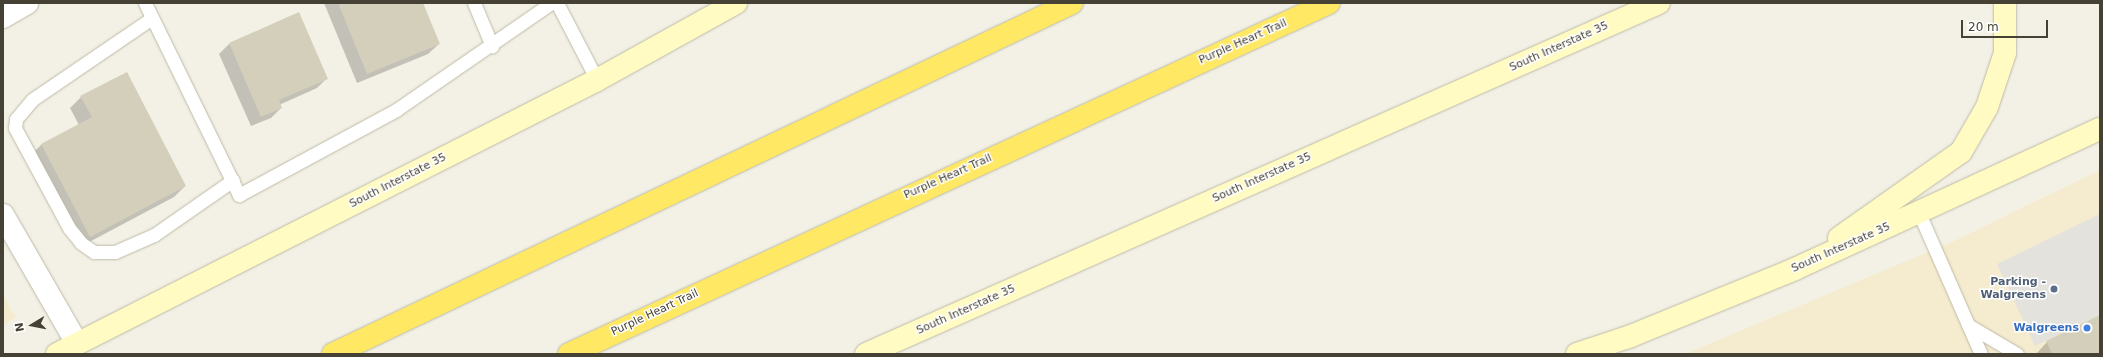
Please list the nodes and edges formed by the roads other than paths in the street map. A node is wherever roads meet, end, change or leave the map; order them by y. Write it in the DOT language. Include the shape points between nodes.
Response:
graph roads {
  1 [pos="26,3"];
  2 [pos="145,3"];
  3 [pos="474,3"];
  4 [pos="551,3"];
  5 [pos="557,3"];
  6 [pos="736,3"];
  7 [pos="1072,3"];
  8 [pos="1329,3"];
  9 [pos="1659,3"];
  10 [pos="2005,3"];
  11 [pos="3,17"];
  12 [pos="152,18"];
  13 [pos="492,46"];
  14 [pos="597,80"];
  15 [pos="2100,129"];
  16 [pos="2100,144"];
  17 [pos="2053,151"];
  18 [pos="232,180"];
  19 [pos="1919,213"];
  20 [pos="3,215"];
  21 [pos="1795,269"];
  22 [pos="1968,325"];
  23 [pos="77,343"];
  24 [pos="1604,350"];
  25 [pos="58,354"];
  26 [pos="333,354"];
  27 [pos="569,354"];
  28 [pos="866,354"];
  29 [pos="1577,354"];
  30 [pos="1981,354"];
  31 [pos="2018,354"];
  1 -- 11 [label="street"];
  2 -- 12 [label="lane"];
  3 -- 13 [label="lane"];
  4 -- 13 [label="lane"];
  5 -- 14 [label="lane"];
  6 -- 14 [label="main road, South Interstate 35"];
  7 -- 26 [label="highway"];
  8 -- 27 [label="highway, Purple Heart Trail"];
  9 -- 28 [label="main road, South Interstate 35"];
  10 -- 21 [label="main road" via="2005,53 1987,107 1961,152"];
  12 -- 18 [label="lane"];
  12 -- 18 [label="lane" via="67,74 20,112 16,128 69,228 94,252 115,252 154,235"];
  13 -- 18 [label="lane" via="396,110 240,195"];
  14 -- 23 [label="main road, South Interstate 35"];
  15 -- 17 [label="main road, South Interstate 35"];
  16 -- 17 [label="main road"];
  17 -- 19 [label="main road, South Interstate 35"];
  19 -- 21 [label="main road, South Interstate 35"];
  19 -- 22 [label="lane"];
  20 -- 23 [label="street"];
  21 -- 24 [label="main road, South Interstate 35"];
  22 -- 30 [label="lane"];
  22 -- 31 [label="lane"];
  23 -- 25 [label="main road, South Interstate 35"];
  24 -- 29 [label="main road, South Interstate 35"];
}
